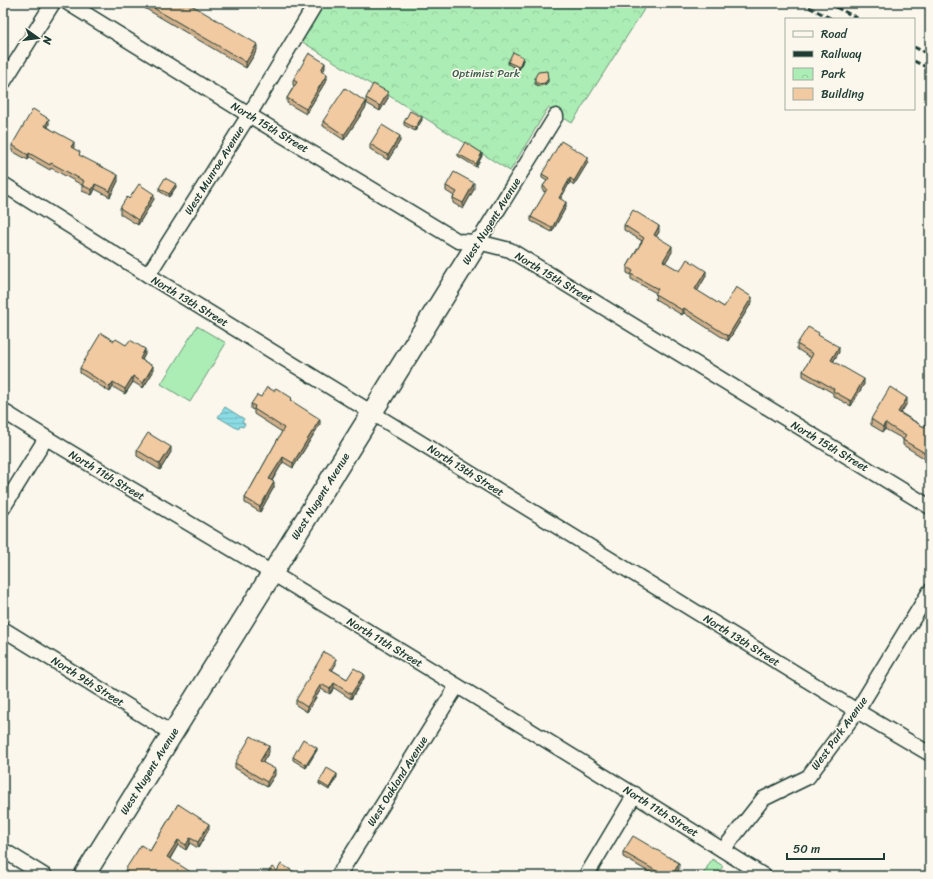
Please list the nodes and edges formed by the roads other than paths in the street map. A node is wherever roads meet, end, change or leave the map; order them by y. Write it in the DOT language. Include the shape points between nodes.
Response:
graph roads {
  1 [pos="53,3"];
  2 [pos="68,3"];
  3 [pos="316,3"];
  4 [pos="3,83"];
  5 [pos="248,115"];
  6 [pos="556,116"];
  7 [pos="3,184"];
  8 [pos="478,242"];
  9 [pos="148,275"];
  10 [pos="3,411"];
  11 [pos="372,412"];
  12 [pos="46,438"];
  13 [pos="930,507"];
  14 [pos="3,508"];
  15 [pos="272,573"];
  16 [pos="930,591"];
  17 [pos="3,629"];
  18 [pos="457,686"];
  19 [pos="857,711"];
  20 [pos="173,734"];
  21 [pos="930,754"];
  22 [pos="635,794"];
  23 [pos="3,850"];
  24 [pos="723,850"];
  25 [pos="46,876"];
  26 [pos="84,876"];
  27 [pos="338,876"];
  28 [pos="586,876"];
  29 [pos="764,876"];
  1 -- 4 [label="street"];
  2 -- 5 [label="street, North 15th Street"];
  3 -- 5 [label="street, West Munroe Avenue"];
  5 -- 8 [label="street, North 15th Street" via="458,241"];
  5 -- 9 [label="street, West Munroe Avenue"];
  6 -- 8 [label="street, West Nugent Avenue"];
  7 -- 9 [label="street, North 13th Street"];
  8 -- 11 [label="street, West Nugent Avenue"];
  8 -- 13 [label="street, North 15th Street" via="510,250"];
  9 -- 11 [label="street, North 13th Street"];
  10 -- 12 [label="street, North 11th Street"];
  11 -- 15 [label="street, West Nugent Avenue"];
  11 -- 19 [label="street, North 13th Street"];
  12 -- 14 [label="street"];
  12 -- 15 [label="street, North 11th Street"];
  15 -- 18 [label="street, North 11th Street"];
  15 -- 20 [label="street, West Nugent Avenue"];
  16 -- 19 [label="street, West Park Avenue"];
  17 -- 20 [label="street, North 9th Street"];
  18 -- 22 [label="street, North 11th Street"];
  18 -- 27 [label="street, West Oakland Avenue"];
  19 -- 21 [label="street, North 13th Street"];
  19 -- 24 [label="street, West Park Avenue" via="808,776 763,799"];
  20 -- 26 [label="street, West Nugent Avenue"];
  22 -- 24 [label="street, North 11th Street"];
  22 -- 28 [label="street"];
  23 -- 25 [label="street"];
  24 -- 29 [label="street, North 11th Street"];
}
